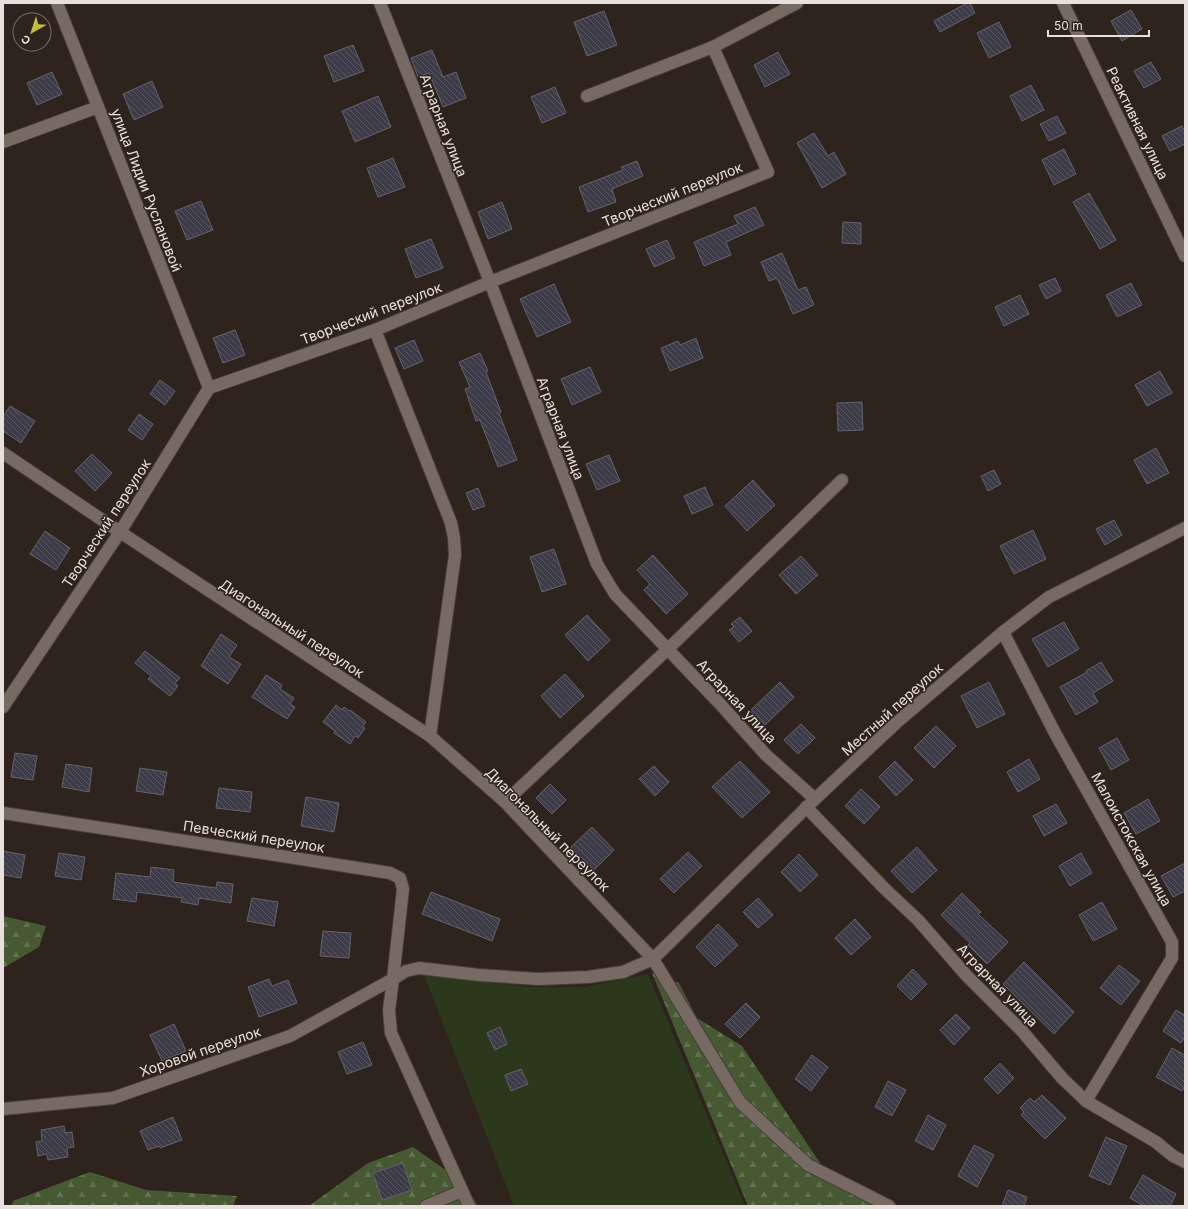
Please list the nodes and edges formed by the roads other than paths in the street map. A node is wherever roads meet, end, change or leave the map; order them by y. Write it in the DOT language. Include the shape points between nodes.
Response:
graph roads {
  1 [pos="57,3"];
  2 [pos="380,3"];
  3 [pos="797,3"];
  4 [pos="1063,3"];
  5 [pos="713,47"];
  6 [pos="587,96"];
  7 [pos="98,107"];
  8 [pos="3,142"];
  9 [pos="1185,256"];
  10 [pos="490,282"];
  11 [pos="375,330"];
  12 [pos="208,388"];
  13 [pos="3,453"];
  14 [pos="842,480"];
  15 [pos="1185,528"];
  16 [pos="120,532"];
  17 [pos="1003,632"];
  18 [pos="668,649"];
  19 [pos="3,707"];
  20 [pos="430,736"];
  21 [pos="505,802"];
  22 [pos="811,803"];
  23 [pos="3,813"];
  24 [pos="653,959"];
  25 [pos="393,979"];
  26 [pos="1086,1101"];
  27 [pos="3,1109"];
  28 [pos="1185,1162"];
  29 [pos="462,1191"];
  30 [pos="426,1206"];
  31 [pos="468,1206"];
  32 [pos="889,1206"];
  1 -- 7 [label="street, улица Лидии Руслановой"];
  2 -- 10 [label="street, Аграрная улица"];
  3 -- 5 [label="street"];
  4 -- 9 [label="street, Реактивная улица"];
  5 -- 6 [label="street"];
  5 -- 10 [label="street, Творческий переулок" via="768,172"];
  7 -- 8 [label="street"];
  7 -- 12 [label="street, улица Лидии Руслановой"];
  10 -- 11 [label="street, Творческий переулок"];
  10 -- 18 [label="street, Аграрная улица" via="597,564 615,594"];
  11 -- 12 [label="street, Творческий переулок"];
  11 -- 20 [label="street" via="451,524 454,538 455,555"];
  12 -- 16 [label="street, Творческий переулок"];
  13 -- 16 [label="street, Диагональный переулок"];
  14 -- 18 [label="street"];
  15 -- 17 [label="street, Местный переулок" via="1049,597"];
  16 -- 19 [label="street, Творческий переулок"];
  16 -- 20 [label="street, Диагональный переулок"];
  17 -- 22 [label="street, Местный переулок" via="896,723"];
  17 -- 26 [label="street, Малоистокская улица" via="1056,735 1172,942 1172,958"];
  18 -- 21 [label="street"];
  18 -- 22 [label="street, Аграрная улица"];
  20 -- 21 [label="street, Диагональный переулок"];
  21 -- 24 [label="street, Диагональный переулок"];
  22 -- 24 [label="street, Местный переулок"];
  22 -- 26 [label="street, Аграрная улица" via="886,889 918,920 966,975"];
  23 -- 25 [label="street, Певческий переулок" via="390,873 400,878 403,890"];
  24 -- 25 [label="street, Хоровой переулок" via="623,972 588,977 479,975 419,968 406,971"];
  24 -- 32 [label="street, Диагональный переулок" via="740,1102 808,1165"];
  25 -- 27 [label="street, Хоровой переулок" via="290,1036 113,1098"];
  25 -- 29 [label="street, Певческий переулок" via="389,1010 391,1033"];
  26 -- 28 [label="street, Аграрная улица"];
  29 -- 30 [label="street"];
  29 -- 31 [label="street, Певческий переулок"];
}
